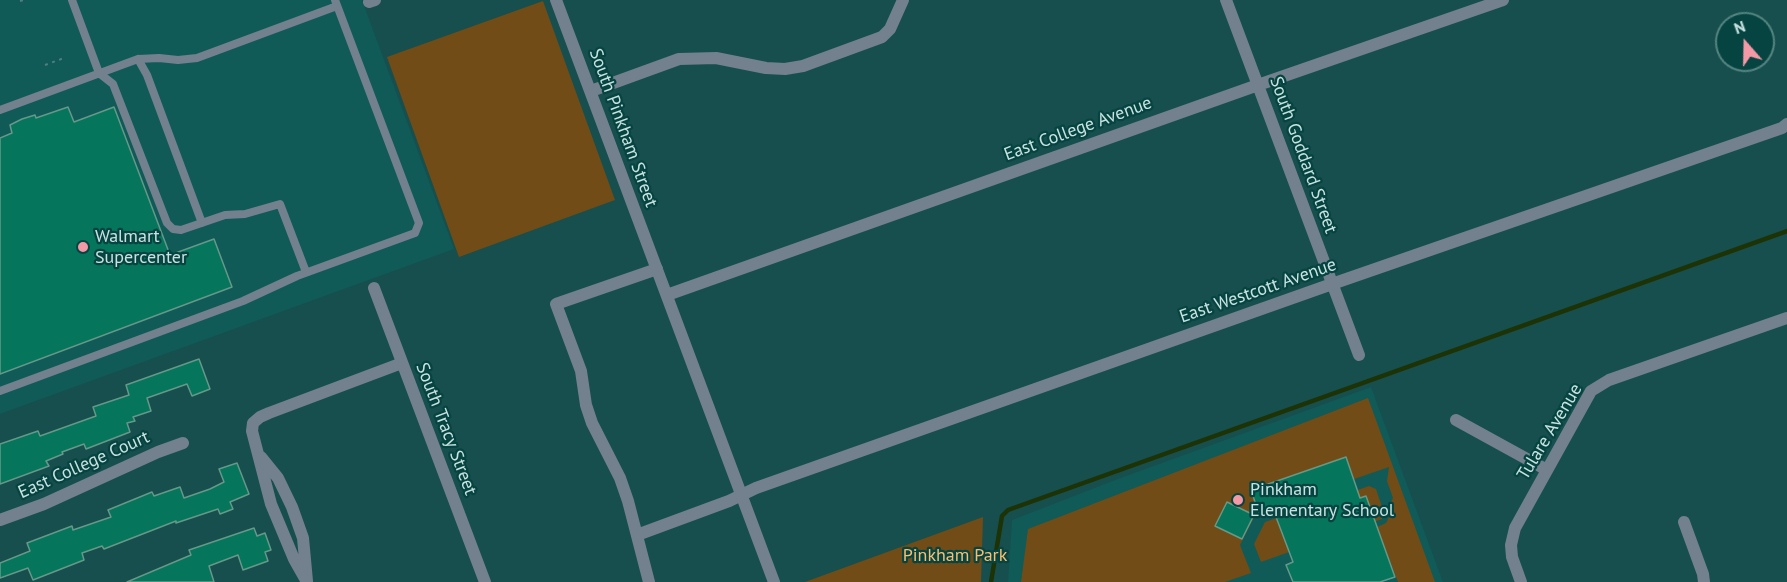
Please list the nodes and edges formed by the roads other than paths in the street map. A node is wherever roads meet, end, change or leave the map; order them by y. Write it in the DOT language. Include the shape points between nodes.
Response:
graph roads {
  1 [pos="72,0"];
  2 [pos="556,0"];
  3 [pos="903,0"];
  4 [pos="1226,0"];
  5 [pos="1503,0"];
  6 [pos="336,3"];
  7 [pos="138,58"];
  8 [pos="99,73"];
  9 [pos="1258,85"];
  10 [pos="591,91"];
  11 [pos="0,110"];
  12 [pos="1787,124"];
  13 [pos="202,223"];
  14 [pos="657,269"];
  15 [pos="306,272"];
  16 [pos="1332,284"];
  17 [pos="374,288"];
  18 [pos="667,295"];
  19 [pos="1787,318"];
  20 [pos="1359,355"];
  21 [pos="402,363"];
  22 [pos="0,392"];
  23 [pos="1456,420"];
  24 [pos="183,443"];
  25 [pos="260,455"];
  26 [pos="1547,470"];
  27 [pos="742,495"];
  28 [pos="0,520"];
  29 [pos="1684,522"];
  30 [pos="637,535"];
  31 [pos="307,582"];
  32 [pos="485,582"];
  33 [pos="649,582"];
  34 [pos="774,582"];
  35 [pos="1521,582"];
  36 [pos="1704,582"];
  1 -- 8 [label="lane"];
  2 -- 10 [label="street, South Pinkham Street"];
  3 -- 10 [label="street" via="882,37 802,66 766,68 716,58 679,59"];
  4 -- 9 [label="street, South Goddard Street"];
  5 -- 9 [label="street, East College Avenue"];
  6 -- 7 [label="lane" via="197,58"];
  6 -- 15 [label="lane" via="419,223 415,233"];
  7 -- 8 [label="lane"];
  7 -- 13 [label="lane"];
  8 -- 11 [label="lane"];
  8 -- 13 [label="lane" via="113,84 167,223 181,230"];
  9 -- 16 [label="street, South Goddard Street"];
  9 -- 18 [label="street, East College Avenue"];
  10 -- 14 [label="street, South Pinkham Street"];
  12 -- 16 [label="street, East Westcott Avenue"];
  13 -- 15 [label="lane" via="280,204"];
  14 -- 18 [label="street, South Pinkham Street"];
  14 -- 30 [label="street" via="556,304 581,371 592,423 620,478"];
  15 -- 22 [label="lane" via="243,301"];
  16 -- 20 [label="street, South Goddard Street"];
  16 -- 27 [label="street, East Westcott Avenue"];
  17 -- 21 [label="street, South Tracy Street"];
  18 -- 27 [label="street, South Pinkham Street"];
  19 -- 26 [label="street, Tulare Avenue" via="1609,380 1591,391"];
  21 -- 25 [label="street" via="260,417 253,423 252,431"];
  21 -- 32 [label="street, South Tracy Street"];
  23 -- 26 [label="street"];
  24 -- 28 [label="street, East College Court"];
  25 -- 31 [label="street" via="271,504"];
  25 -- 31 [label="street" via="278,478 292,507 303,538"];
  26 -- 35 [label="street, Tulare Avenue" via="1513,536 1512,557"];
  27 -- 30 [label="street"];
  27 -- 34 [label="street, South Pinkham Street"];
  29 -- 36 [label="street"];
  30 -- 33 [label="street"];
}
